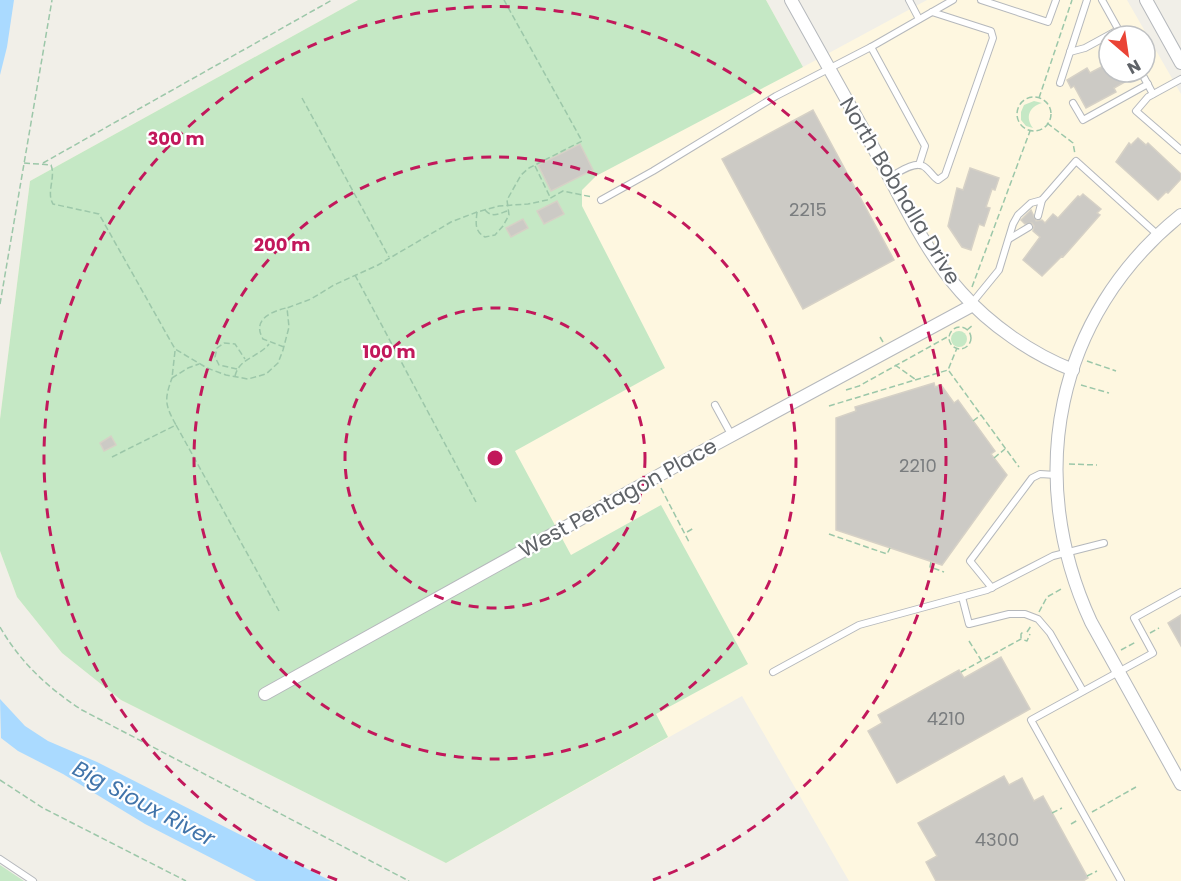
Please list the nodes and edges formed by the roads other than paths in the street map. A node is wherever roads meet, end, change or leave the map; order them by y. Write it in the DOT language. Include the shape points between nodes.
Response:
graph roads {
  1 [pos="791,0"];
  2 [pos="909,0"];
  3 [pos="953,0"];
  4 [pos="981,0"];
  5 [pos="1056,0"];
  6 [pos="1087,0"];
  7 [pos="1102,0"];
  8 [pos="1146,0"];
  9 [pos="932,12"];
  10 [pos="919,19"];
  11 [pos="1115,24"];
  12 [pos="1097,43"];
  13 [pos="871,47"];
  14 [pos="1070,52"];
  15 [pos="1181,63"];
  16 [pos="829,68"];
  17 [pos="1181,79"];
  18 [pos="1060,83"];
  19 [pos="1148,84"];
  20 [pos="1153,94"];
  21 [pos="1073,103"];
  22 [pos="1181,150"];
  23 [pos="919,165"];
  24 [pos="890,177"];
  25 [pos="601,200"];
  26 [pos="1042,200"];
  27 [pos="1181,215"];
  28 [pos="1038,216"];
  29 [pos="1029,227"];
  30 [pos="1158,235"];
  31 [pos="1008,240"];
  32 [pos="972,304"];
  33 [pos="1073,370"];
  34 [pos="715,405"];
  35 [pos="732,436"];
  36 [pos="1056,475"];
  37 [pos="1104,543"];
  38 [pos="1065,552"];
  39 [pos="992,588"];
  40 [pos="1181,592"];
  41 [pos="963,597"];
  42 [pos="772,672"];
  43 [pos="1119,672"];
  44 [pos="1083,691"];
  45 [pos="265,694"];
  46 [pos="1181,784"];
  47 [pos="0,859"];
  48 [pos="33,881"];
  49 [pos="1120,881"];
  1 -- 16 [label="street, North Bobhalla Drive"];
  2 -- 10 [label="lane"];
  3 -- 9 [label="lane"];
  4 -- 5 [label="lane" via="1048,22"];
  6 -- 14 [label="lane"];
  7 -- 11 [label="lane"];
  8 -- 15 [label="street"];
  9 -- 10 [label="lane"];
  9 -- 23 [label="lane" via="991,31 993,38 945,175 935,179"];
  10 -- 13 [label="lane"];
  12 -- 14 [label="lane"];
  13 -- 16 [label="lane"];
  13 -- 23 [label="lane" via="925,146"];
  14 -- 18 [label="lane"];
  16 -- 24 [label="street, North Bobhalla Drive"];
  16 -- 25 [label="lane"];
  17 -- 20 [label="lane"];
  19 -- 20 [label="lane"];
  19 -- 21 [label="lane" via="1083,120"];
  20 -- 22 [label="lane" via="1136,111"];
  23 -- 24 [label="lane"];
  24 -- 32 [label="street, North Bobhalla Drive" via="938,262"];
  26 -- 28 [label="lane"];
  26 -- 30 [label="lane" via="1076,161"];
  26 -- 31 [label="lane" via="1022,210"];
  27 -- 30 [label="street"];
  29 -- 31 [label="lane"];
  30 -- 33 [label="street" via="1106,298 1083,340"];
  31 -- 32 [label="lane" via="999,270"];
  32 -- 33 [label="street, North Bobhalla Drive" via="1032,350"];
  32 -- 35 [label="street, West Pentagon Place"];
  33 -- 36 [label="street" via="1058,439"];
  34 -- 35 [label="lane"];
  35 -- 45 [label="street, West Pentagon Place"];
  36 -- 38 [label="street"];
  36 -- 39 [label="lane" via="1032,478 970,561"];
  37 -- 38 [label="lane"];
  38 -- 39 [label="lane"];
  38 -- 43 [label="street" via="1080,597"];
  39 -- 41 [label="lane"];
  40 -- 43 [label="lane" via="1134,618 1153,653"];
  41 -- 42 [label="lane" via="859,625"];
  41 -- 44 [label="lane" via="969,624 1010,614 1025,614 1042,623"];
  43 -- 44 [label="lane"];
  43 -- 46 [label="street"];
  44 -- 49 [label="lane" via="1030,720"];
  47 -- 48 [label="lane"];
}
